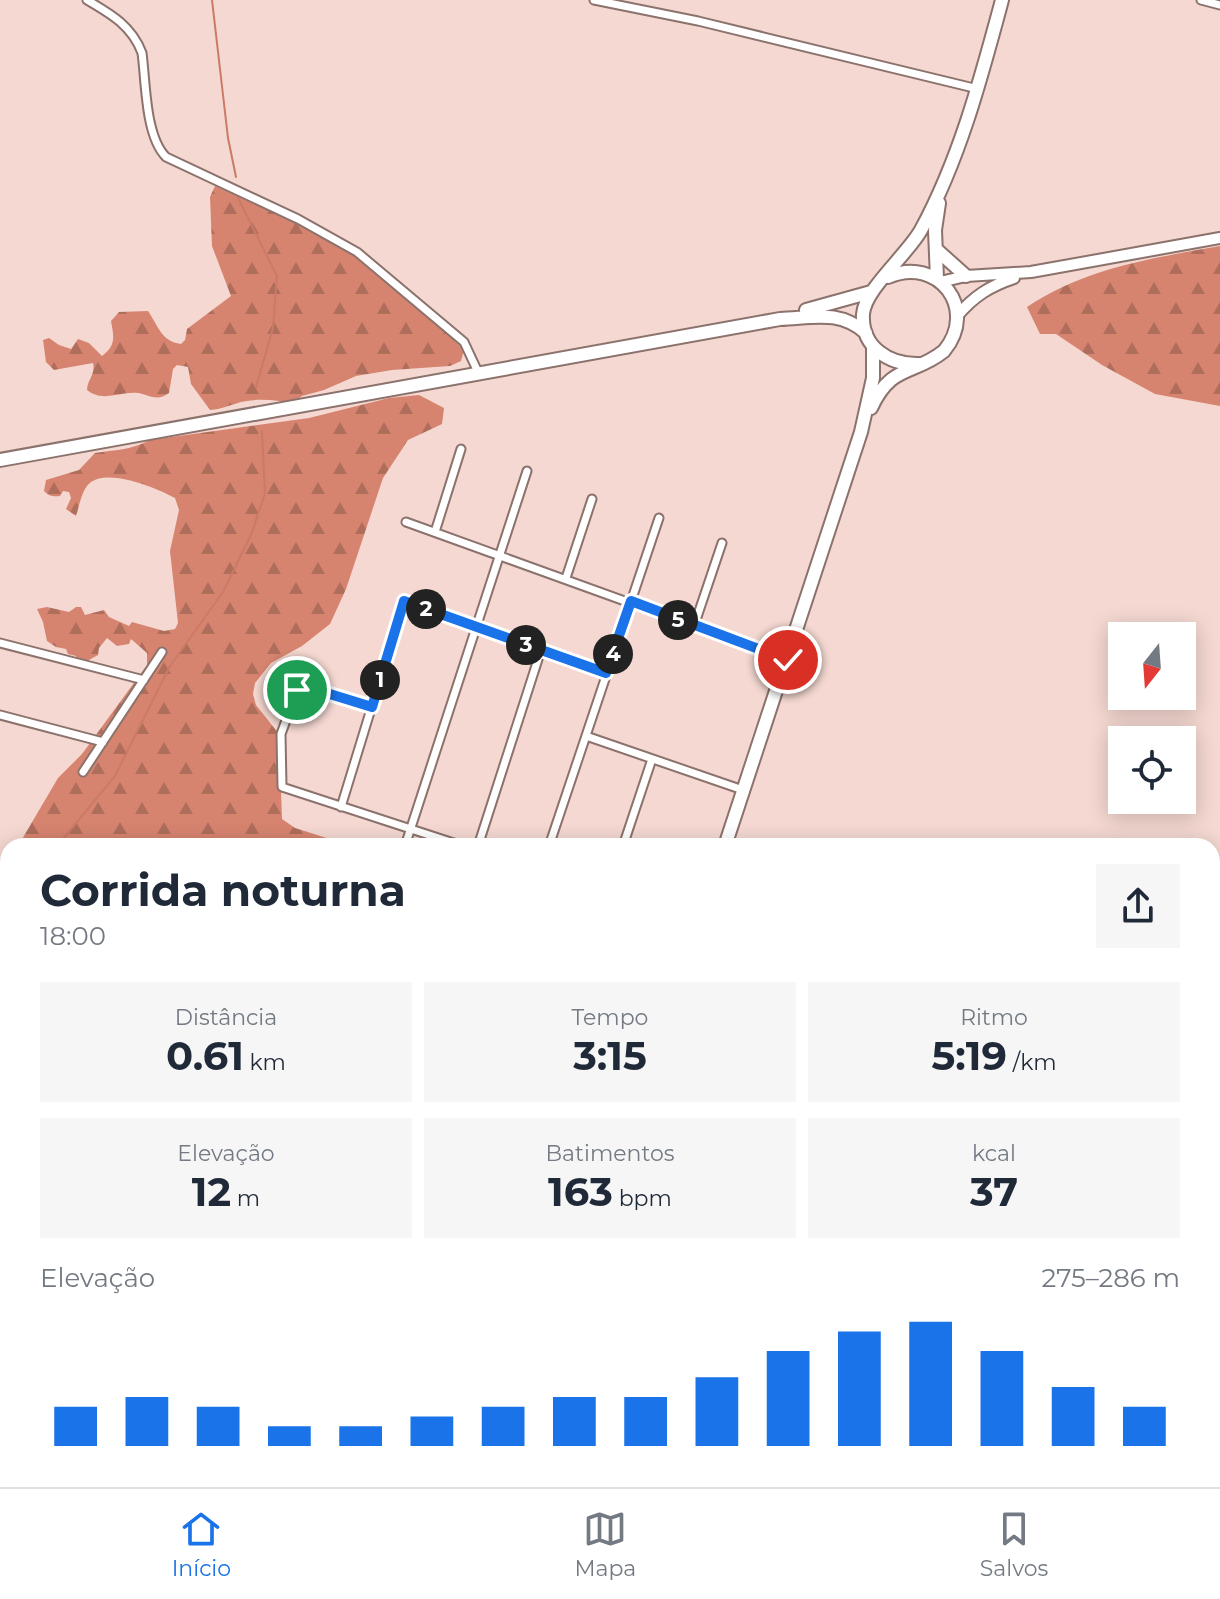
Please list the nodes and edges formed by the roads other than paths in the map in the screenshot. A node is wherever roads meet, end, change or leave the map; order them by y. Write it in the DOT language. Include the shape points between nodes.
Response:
graph roads {
  1 [pos="87,0"];
  2 [pos="594,0"];
  3 [pos="1002,0"];
  4 [pos="1201,0"];
  5 [pos="1220,5"];
  6 [pos="978,89"];
  7 [pos="941,192"];
  8 [pos="1220,238"];
  9 [pos="937,250"];
  10 [pos="1031,272"];
  11 [pos="966,276"];
  12 [pos="885,278"];
  13 [pos="939,281"];
  14 [pos="871,292"];
  15 [pos="957,316"];
  16 [pos="780,319"];
  17 [pos="866,333"];
  18 [pos="873,347"];
  19 [pos="919,364"];
  20 [pos="478,372"];
  21 [pos="861,432"];
  22 [pos="461,449"];
  23 [pos="0,460"];
  24 [pos="527,471"];
  25 [pos="592,499"];
  26 [pos="659,518"];
  27 [pos="406,522"];
  28 [pos="435,532"];
  29 [pos="722,543"];
  30 [pos="500,555"];
  31 [pos="566,578"];
  32 [pos="631,601"];
  33 [pos="694,626"];
  34 [pos="476,627"];
  35 [pos="0,643"];
  36 [pos="541,650"];
  37 [pos="162,652"];
  38 [pos="788,660"];
  39 [pos="606,673"];
  40 [pos="144,680"];
  41 [pos="372,707"];
  42 [pos="0,715"];
  43 [pos="586,736"];
  44 [pos="103,742"];
  45 [pos="652,759"];
  46 [pos="83,772"];
  47 [pos="743,790"];
  48 [pos="341,807"];
  49 [pos="410,829"];
  50 [pos="407,838"];
  51 [pos="438,838"];
  52 [pos="481,838"];
  53 [pos="552,838"];
  54 [pos="626,838"];
  55 [pos="728,838"];
  1 -- 20 [label="street" via="119,19 138,42 151,127 166,157 357,252 464,342"];
  2 -- 6 [label="street"];
  3 -- 6 [label="highway"];
  4 -- 5 [label="street"];
  6 -- 7 [label="highway"];
  7 -- 9 [label="highway"];
  7 -- 12 [label="highway" via="913,243"];
  8 -- 10 [label="main road"];
  9 -- 11 [label="highway"];
  9 -- 13 [label="highway"];
  10 -- 11 [label="main road"];
  10 -- 15 [label="main road" via="985,289"];
  11 -- 13 [label="main road"];
  12 -- 13 [label="highway" via="911,271"];
  12 -- 14 [label="highway"];
  13 -- 15 [label="highway" via="952,295"];
  14 -- 16 [label="highway"];
  14 -- 17 [label="highway" via="864,307"];
  15 -- 19 [label="highway" via="950,344"];
  16 -- 17 [label="highway" via="838,316"];
  16 -- 20 [label="highway"];
  17 -- 18 [label="highway"];
  18 -- 19 [label="highway" via="894,362"];
  18 -- 21 [label="highway" via="873,378"];
  19 -- 21 [label="highway" via="884,386"];
  20 -- 23 [label="highway"];
  21 -- 38 [label="highway"];
  22 -- 28 [label="street"];
  24 -- 30 [label="street"];
  25 -- 31 [label="street"];
  26 -- 32 [label="street"];
  27 -- 28 [label="street"];
  28 -- 30 [label="street"];
  29 -- 33 [label="street"];
  30 -- 31 [label="street"];
  30 -- 34 [label="street"];
  31 -- 32 [label="street"];
  32 -- 33 [label="street"];
  32 -- 39 [label="street"];
  33 -- 38 [label="street"];
  34 -- 36 [label="street"];
  34 -- 41 [label="street" via="404,601"];
  34 -- 49 [label="street"];
  35 -- 40 [label="street"];
  36 -- 39 [label="street"];
  36 -- 52 [label="street"];
  37 -- 40 [label="street"];
  38 -- 47 [label="highway"];
  39 -- 43 [label="street"];
  40 -- 44 [label="street"];
  41 -- 48 [label="street"];
  41 -- 48 [label="street" via="307,687 297,690 281,734 285,790"];
  42 -- 44 [label="street"];
  43 -- 45 [label="street"];
  43 -- 53 [label="street"];
  44 -- 46 [label="street"];
  45 -- 47 [label="street"];
  45 -- 54 [label="street"];
  47 -- 55 [label="highway"];
  48 -- 49 [label="street"];
  49 -- 50 [label="street"];
  49 -- 51 [label="street"];
}
